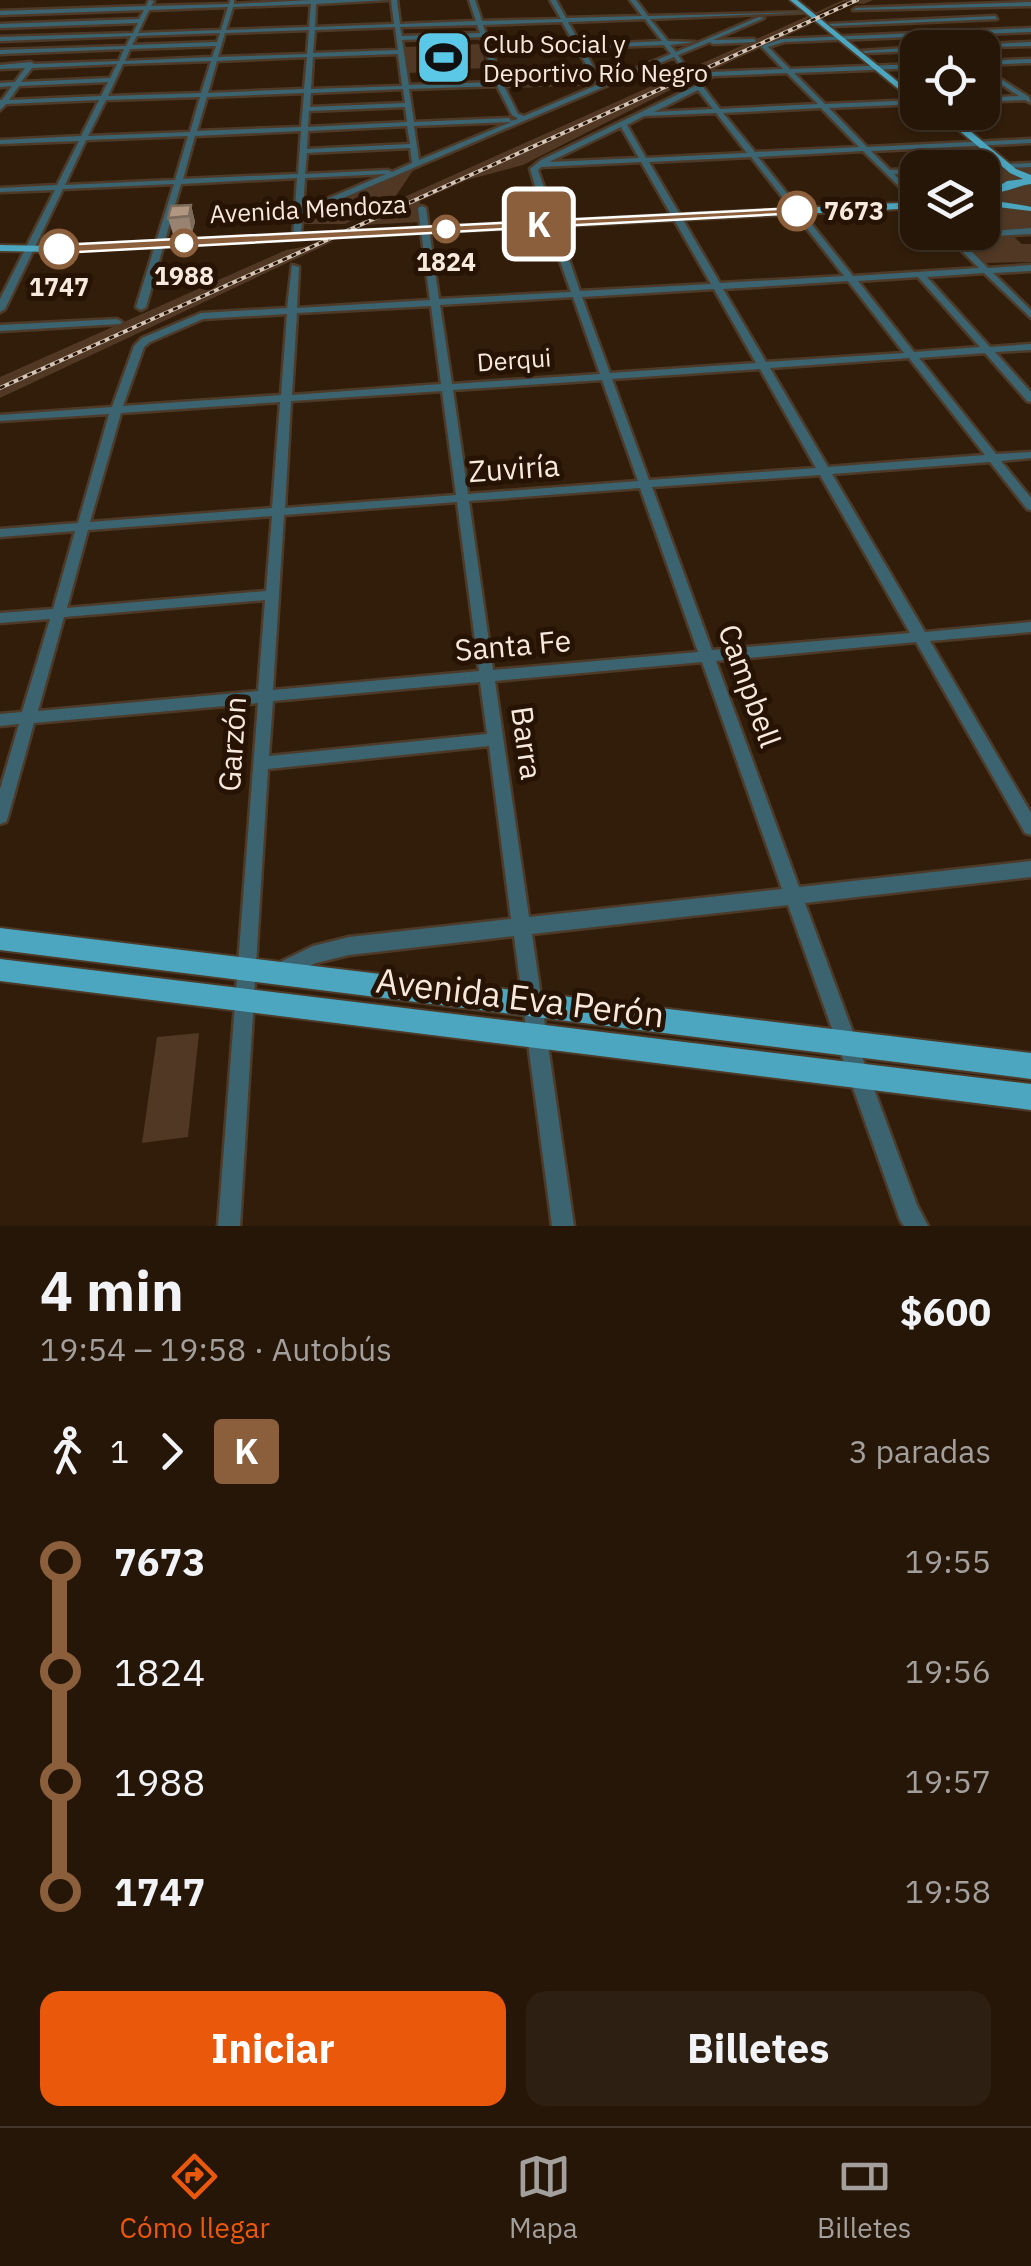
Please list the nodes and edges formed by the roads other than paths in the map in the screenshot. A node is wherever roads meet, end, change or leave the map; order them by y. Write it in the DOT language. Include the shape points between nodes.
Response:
graph roads {
  1 [pos="77,0"];
  2 [pos="385,0"];
  3 [pos="394,0"];
  4 [pos="472,0"];
  5 [pos="553,0"];
  6 [pos="633,0"];
  7 [pos="880,0"];
  8 [pos="965,0"];
  9 [pos="314,1"];
  10 [pos="799,1"];
  11 [pos="232,2"];
  12 [pos="150,4"];
  13 [pos="1031,4"];
  14 [pos="974,6"];
  15 [pos="721,7"];
  16 [pos="894,8"];
  17 [pos="70,10"];
  18 [pos="856,10"];
  19 [pos="0,12"];
  20 [pos="808,12"];
  21 [pos="773,13"];
  22 [pos="728,14"];
  23 [pos="646,17"];
  24 [pos="995,18"];
  25 [pos="564,20"];
  26 [pos="141,21"];
  27 [pos="913,21"];
  28 [pos="478,23"];
  29 [pos="831,23"];
  30 [pos="60,24"];
  31 [pos="0,26"];
  32 [pos="396,26"];
  33 [pos="740,26"];
  34 [pos="312,28"];
  35 [pos="265,30"];
  36 [pos="926,30"];
  37 [pos="1031,30"];
  38 [pos="222,31"];
  39 [pos="1016,31"];
  40 [pos="1000,32"];
  41 [pos="134,34"];
  42 [pos="483,35"];
  43 [pos="900,35"];
  44 [pos="50,37"];
  45 [pos="844,37"];
  46 [pos="398,38"];
  47 [pos="0,39"];
  48 [pos="702,42"];
  49 [pos="1031,42"];
  50 [pos="218,44"];
  51 [pos="666,44"];
  52 [pos="1000,44"];
  53 [pos="579,46"];
  54 [pos="128,48"];
  55 [pos="488,50"];
  56 [pos="900,50"];
  57 [pos="41,51"];
  58 [pos="865,51"];
  59 [pos="0,52"];
  60 [pos="400,52"];
  61 [pos="673,54"];
  62 [pos="310,56"];
  63 [pos="261,58"];
  64 [pos="214,59"];
  65 [pos="1031,61"];
  66 [pos="120,63"];
  67 [pos="1000,64"];
  68 [pos="30,66"];
  69 [pos="900,66"];
  70 [pos="880,67"];
  71 [pos="0,68"];
  72 [pos="684,68"];
  73 [pos="785,71"];
  74 [pos="1000,78"];
  75 [pos="597,79"];
  76 [pos="112,80"];
  77 [pos="612,80"];
  78 [pos="900,81"];
  79 [pos="498,83"];
  80 [pos="17,84"];
  81 [pos="0,85"];
  82 [pos="698,85"];
  83 [pos="404,86"];
  84 [pos="900,86"];
  85 [pos="307,90"];
  86 [pos="203,94"];
  87 [pos="102,98"];
  88 [pos="1030,99"];
  89 [pos="1000,100"];
  90 [pos="1,104"];
  91 [pos="900,104"];
  92 [pos="406,105"];
  93 [pos="821,106"];
  94 [pos="306,109"];
  95 [pos="718,111"];
  96 [pos="644,114"];
  97 [pos="520,119"];
  98 [pos="410,124"];
  99 [pos="623,124"];
  100 [pos="303,129"];
  101 [pos="954,130"];
  102 [pos="960,130"];
  103 [pos="192,134"];
  104 [pos="82,139"];
  105 [pos="1031,141"];
  106 [pos="0,142"];
  107 [pos="974,144"];
  108 [pos="413,146"];
  109 [pos="864,149"];
  110 [pos="303,151"];
  111 [pos="753,154"];
  112 [pos="643,160"];
  113 [pos="416,164"];
  114 [pos="538,165"];
  115 [pos="1031,165"];
  116 [pos="1001,167"];
  117 [pos="399,171"];
  118 [pos="887,172"];
  119 [pos="900,172"];
  120 [pos="301,176"];
  121 [pos="1031,180"];
  122 [pos="178,182"];
  123 [pos="900,185"];
  124 [pos="60,187"];
  125 [pos="1002,188"];
  126 [pos="0,190"];
  127 [pos="900,203"];
  128 [pos="1000,203"];
  129 [pos="422,208"];
  130 [pos="796,209"];
  131 [pos="1029,209"];
  132 [pos="298,214"];
  133 [pos="676,215"];
  134 [pos="550,222"];
  135 [pos="424,228"];
  136 [pos="1031,232"];
  137 [pos="1000,233"];
  138 [pos="297,235"];
  139 [pos="160,242"];
  140 [pos="0,246"];
  141 [pos="31,248"];
  142 [pos="965,250"];
  143 [pos="295,266"];
  144 [pos="1031,268"];
  145 [pos="986,270"];
  146 [pos="920,274"];
  147 [pos="850,278"];
  148 [pos="718,286"];
  149 [pos="576,294"];
  150 [pos="435,302"];
  151 [pos="141,307"];
  152 [pos="0,309"];
  153 [pos="291,310"];
  154 [pos="1031,315"];
  155 [pos="117,322"];
  156 [pos="0,328"];
  157 [pos="1031,348"];
  158 [pos="988,350"];
  159 [pos="912,356"];
  160 [pos="764,366"];
  161 [pos="606,376"];
  162 [pos="446,387"];
  163 [pos="286,398"];
  164 [pos="1031,399"];
  165 [pos="116,410"];
  166 [pos="0,418"];
  167 [pos="1031,455"];
  168 [pos="992,458"];
  169 [pos="824,470"];
  170 [pos="645,484"];
  171 [pos="462,498"];
  172 [pos="1031,506"];
  173 [pos="278,512"];
  174 [pos="82,527"];
  175 [pos="0,533"];
  176 [pos="272,596"];
  177 [pos="58,613"];
  178 [pos="0,618"];
  179 [pos="1031,627"];
  180 [pos="920,637"];
  181 [pos="707,656"];
  182 [pos="486,676"];
  183 [pos="266,696"];
  184 [pos="28,718"];
  185 [pos="0,720"];
  186 [pos="495,739"];
  187 [pos="262,763"];
  188 [pos="0,817"];
  189 [pos="1031,828"];
  190 [pos="1031,870"];
  191 [pos="794,896"];
  192 [pos="521,927"];
  193 [pos="0,939"];
  194 [pos="0,970"];
  195 [pos="248,970"];
  196 [pos="276,974"];
  197 [pos="246,999"];
  198 [pos="532,1006"];
  199 [pos="536,1036"];
  200 [pos="847,1043"];
  201 [pos="1031,1066"];
  202 [pos="859,1076"];
  203 [pos="1031,1097"];
  204 [pos="229,1226"];
  205 [pos="563,1226"];
  206 [pos="917,1226"];
  1 -- 17 [label="street"];
  2 -- 9 [label="street"];
  3 -- 32 [label="street"];
  4 -- 28 [label="street"];
  5 -- 25 [label="street"];
  6 -- 23 [label="street"];
  7 -- 16 [label="street"];
  7 -- 18 [label="street"];
  8 -- 14 [label="street"];
  9 -- 11 [label="street"];
  9 -- 34 [label="street"];
  10 -- 20 [label="main road"];
  10 -- 21 [label="street"];
  10 -- 29 [label="main road"];
  11 -- 12 [label="street"];
  11 -- 38 [label="street"];
  12 -- 17 [label="street"];
  12 -- 26 [label="street"];
  13 -- 14 [label="street"];
  14 -- 16 [label="street"];
  14 -- 24 [label="street"];
  15 -- 22 [label="street"];
  16 -- 18 [label="street"];
  16 -- 27 [label="street"];
  17 -- 19 [label="street"];
  17 -- 30 [label="street"];
  18 -- 29 [label="street"];
  20 -- 21 [label="street"];
  20 -- 45 [label="main road"];
  21 -- 22 [label="street"];
  21 -- 33 [label="street"];
  22 -- 23 [label="street"];
  22 -- 33 [label="street"];
  23 -- 25 [label="street"];
  23 -- 51 [label="street"];
  24 -- 27 [label="street"];
  24 -- 39 [label="street"];
  25 -- 28 [label="street"];
  25 -- 53 [label="street"];
  26 -- 30 [label="street"];
  26 -- 41 [label="street"];
  27 -- 29 [label="street"];
  27 -- 36 [label="street"];
  28 -- 32 [label="street"];
  28 -- 42 [label="street"];
  29 -- 45 [label="main road"];
  30 -- 31 [label="street"];
  30 -- 44 [label="street"];
  32 -- 34 [label="street"];
  32 -- 46 [label="street"];
  33 -- 48 [label="street"];
  33 -- 48 [label="street" via="754,40"];
  34 -- 35 [label="street"];
  34 -- 62 [label="street"];
  35 -- 38 [label="street"];
  35 -- 63 [label="street"];
  37 -- 39 [label="street"];
  38 -- 41 [label="street"];
  38 -- 50 [label="street"];
  39 -- 40 [label="street"];
  39 -- 49 [label="street"];
  41 -- 44 [label="street"];
  41 -- 54 [label="street"];
  42 -- 46 [label="street"];
  42 -- 55 [label="street"];
  43 -- 45 [label="street"];
  44 -- 47 [label="street"];
  44 -- 57 [label="street"];
  45 -- 58 [label="main road"];
  45 -- 70 [label="main road"];
  45 -- 73 [label="street" via="784,40 763,49"];
  46 -- 60 [label="street"];
  48 -- 51 [label="street"];
  48 -- 61 [label="street"];
  49 -- 52 [label="street"];
  50 -- 54 [label="street"];
  50 -- 64 [label="street"];
  51 -- 53 [label="street"];
  51 -- 61 [label="street"];
  53 -- 55 [label="street"];
  53 -- 75 [label="street"];
  54 -- 57 [label="street"];
  54 -- 66 [label="street"];
  55 -- 79 [label="street"];
  56 -- 58 [label="street"];
  57 -- 59 [label="street"];
  57 -- 68 [label="street"];
  58 -- 70 [label="main road"];
  60 -- 62 [label="street"];
  60 -- 83 [label="street"];
  61 -- 72 [label="street"];
  61 -- 77 [label="street"];
  62 -- 63 [label="street"];
  62 -- 85 [label="street"];
  63 -- 64 [label="street"];
  64 -- 66 [label="street"];
  64 -- 86 [label="street"];
  65 -- 67 [label="street"];
  66 -- 68 [label="street"];
  66 -- 76 [label="street"];
  68 -- 71 [label="street"];
  68 -- 80 [label="street"];
  69 -- 70 [label="street"];
  70 -- 73 [label="street"];
  70 -- 78 [label="main road"];
  70 -- 84 [label="main road"];
  73 -- 82 [label="street" via="712,74"];
  73 -- 93 [label="street"];
  74 -- 88 [label="street"];
  75 -- 77 [label="street"];
  75 -- 79 [label="street"];
  76 -- 80 [label="street"];
  76 -- 87 [label="street"];
  77 -- 97 [label="street"];
  79 -- 83 [label="street"];
  79 -- 97 [label="street"];
  80 -- 81 [label="street"];
  80 -- 90 [label="street"];
  82 -- 95 [label="street"];
  82 -- 96 [label="street"];
  83 -- 85 [label="street"];
  83 -- 92 [label="street"];
  85 -- 86 [label="street"];
  85 -- 94 [label="street"];
  86 -- 87 [label="street"];
  86 -- 103 [label="street"];
  87 -- 90 [label="street"];
  87 -- 104 [label="street"];
  88 -- 89 [label="street"];
  91 -- 93 [label="street"];
  92 -- 94 [label="street"];
  92 -- 98 [label="street"];
  93 -- 95 [label="street"];
  93 -- 109 [label="street"];
  94 -- 100 [label="street"];
  95 -- 96 [label="street"];
  95 -- 111 [label="street"];
  96 -- 99 [label="street"];
  97 -- 98 [label="street"];
  97 -- 113 [label="street"];
  98 -- 100 [label="street"];
  98 -- 108 [label="street"];
  99 -- 112 [label="street"];
  99 -- 114 [label="street"];
  100 -- 103 [label="street"];
  100 -- 110 [label="street"];
  101 -- 107 [label="main road"];
  102 -- 107 [label="main road"];
  103 -- 104 [label="street"];
  103 -- 122 [label="street"];
  104 -- 106 [label="street"];
  104 -- 124 [label="street"];
  105 -- 107 [label="street"];
  107 -- 109 [label="street"];
  107 -- 116 [label="main road"];
  108 -- 110 [label="street"];
  108 -- 113 [label="street"];
  109 -- 111 [label="street"];
  109 -- 118 [label="street"];
  110 -- 120 [label="street"];
  111 -- 112 [label="street"];
  111 -- 130 [label="street"];
  112 -- 114 [label="street"];
  112 -- 133 [label="street"];
  113 -- 117 [label="street"];
  114 -- 134 [label="street, Campbell"];
  115 -- 116 [label="street"];
  116 -- 121 [label="main road"];
  116 -- 125 [label="main road"];
  117 -- 120 [label="street"];
  117 -- 132 [label="street"];
  118 -- 119 [label="street"];
  118 -- 123 [label="street"];
  120 -- 122 [label="street"];
  120 -- 132 [label="street"];
  121 -- 125 [label="main road"];
  122 -- 124 [label="street"];
  122 -- 139 [label="street"];
  124 -- 126 [label="street"];
  124 -- 141 [label="street"];
  125 -- 131 [label="main road" via="1007,200"];
  127 -- 130 [label="main road, Avenida Mendoza"];
  128 -- 131 [label="main road"];
  129 -- 135 [label="street, Barra"];
  130 -- 133 [label="main road, Avenida Mendoza"];
  130 -- 147 [label="street"];
  132 -- 138 [label="street"];
  133 -- 134 [label="main road, Avenida Mendoza"];
  133 -- 148 [label="street"];
  134 -- 135 [label="main road, Avenida Mendoza"];
  134 -- 149 [label="street, Campbell"];
  135 -- 138 [label="main road, Avenida Mendoza"];
  135 -- 150 [label="street, Barra"];
  136 -- 137 [label="street"];
  138 -- 139 [label="main road, Avenida Mendoza"];
  139 -- 141 [label="main road, Avenida Mendoza"];
  139 -- 151 [label="street"];
  140 -- 141 [label="main road, Avenida Mendoza"];
  141 -- 152 [label="street"];
  142 -- 145 [label="street"];
  143 -- 153 [label="street, Garzón"];
  144 -- 145 [label="street"];
  145 -- 146 [label="street"];
  145 -- 154 [label="street"];
  146 -- 147 [label="street"];
  146 -- 158 [label="street"];
  147 -- 148 [label="street"];
  147 -- 159 [label="street"];
  148 -- 149 [label="street"];
  148 -- 160 [label="street"];
  149 -- 150 [label="street"];
  149 -- 161 [label="street, Campbell"];
  150 -- 153 [label="street"];
  150 -- 162 [label="street, Barra"];
  153 -- 163 [label="street, Garzón"];
  153 -- 165 [label="street" via="196,317 141,343"];
  155 -- 156 [label="street"];
  157 -- 158 [label="street, Derqui"];
  158 -- 159 [label="street, Derqui"];
  158 -- 164 [label="street"];
  159 -- 160 [label="street, Derqui"];
  159 -- 168 [label="street"];
  160 -- 161 [label="street, Derqui"];
  160 -- 169 [label="street"];
  161 -- 162 [label="street, Derqui"];
  161 -- 170 [label="street, Campbell"];
  162 -- 163 [label="street, Derqui"];
  162 -- 171 [label="street, Barra"];
  163 -- 165 [label="street, Derqui"];
  163 -- 173 [label="street, Garzón"];
  165 -- 166 [label="street, Derqui"];
  165 -- 174 [label="street"];
  167 -- 168 [label="street, Zuviría"];
  168 -- 169 [label="street, Zuviría"];
  168 -- 172 [label="street"];
  169 -- 170 [label="street, Zuviría"];
  169 -- 180 [label="street"];
  170 -- 171 [label="street, Zuviría"];
  170 -- 181 [label="street, Campbell"];
  171 -- 173 [label="street, Zuviría"];
  171 -- 182 [label="street, Barra"];
  173 -- 174 [label="street, Zuviría"];
  173 -- 176 [label="street, Garzón"];
  174 -- 175 [label="street, Zuviría"];
  174 -- 177 [label="street"];
  176 -- 177 [label="street"];
  176 -- 183 [label="street, Garzón"];
  177 -- 178 [label="street"];
  177 -- 184 [label="street"];
  179 -- 180 [label="street, Santa Fe"];
  180 -- 181 [label="street, Santa Fe"];
  180 -- 189 [label="street"];
  181 -- 182 [label="street, Santa Fe"];
  181 -- 191 [label="street, Campbell"];
  182 -- 183 [label="street, Santa Fe"];
  182 -- 186 [label="street, Barra"];
  183 -- 184 [label="street, Santa Fe"];
  183 -- 187 [label="street, Garzón"];
  184 -- 185 [label="street, Santa Fe"];
  184 -- 188 [label="street"];
  186 -- 187 [label="street"];
  186 -- 192 [label="street, Barra"];
  187 -- 195 [label="street, Garzón"];
  190 -- 191 [label="street"];
  191 -- 192 [label="street"];
  191 -- 200 [label="street, Campbell"];
  192 -- 196 [label="street" via="349,946"];
  192 -- 198 [label="street, Barra"];
  193 -- 195 [label="main road, Avenida Eva Perón"];
  194 -- 197 [label="main road, Avenida Eva Perón"];
  195 -- 196 [label="main road, Avenida Eva Perón"];
  195 -- 197 [label="street, Garzón"];
  196 -- 198 [label="main road, Avenida Eva Perón"];
  197 -- 199 [label="main road, Avenida Eva Perón"];
  197 -- 204 [label="street, Garzón"];
  198 -- 199 [label="street, Barra"];
  198 -- 200 [label="main road, Avenida Eva Perón"];
  199 -- 202 [label="main road, Avenida Eva Perón"];
  199 -- 205 [label="street, Barra"];
  200 -- 201 [label="main road, Avenida Eva Perón"];
  200 -- 202 [label="street, Campbell"];
  202 -- 203 [label="main road, Avenida Eva Perón"];
  202 -- 206 [label="street, Campbell"];
}
